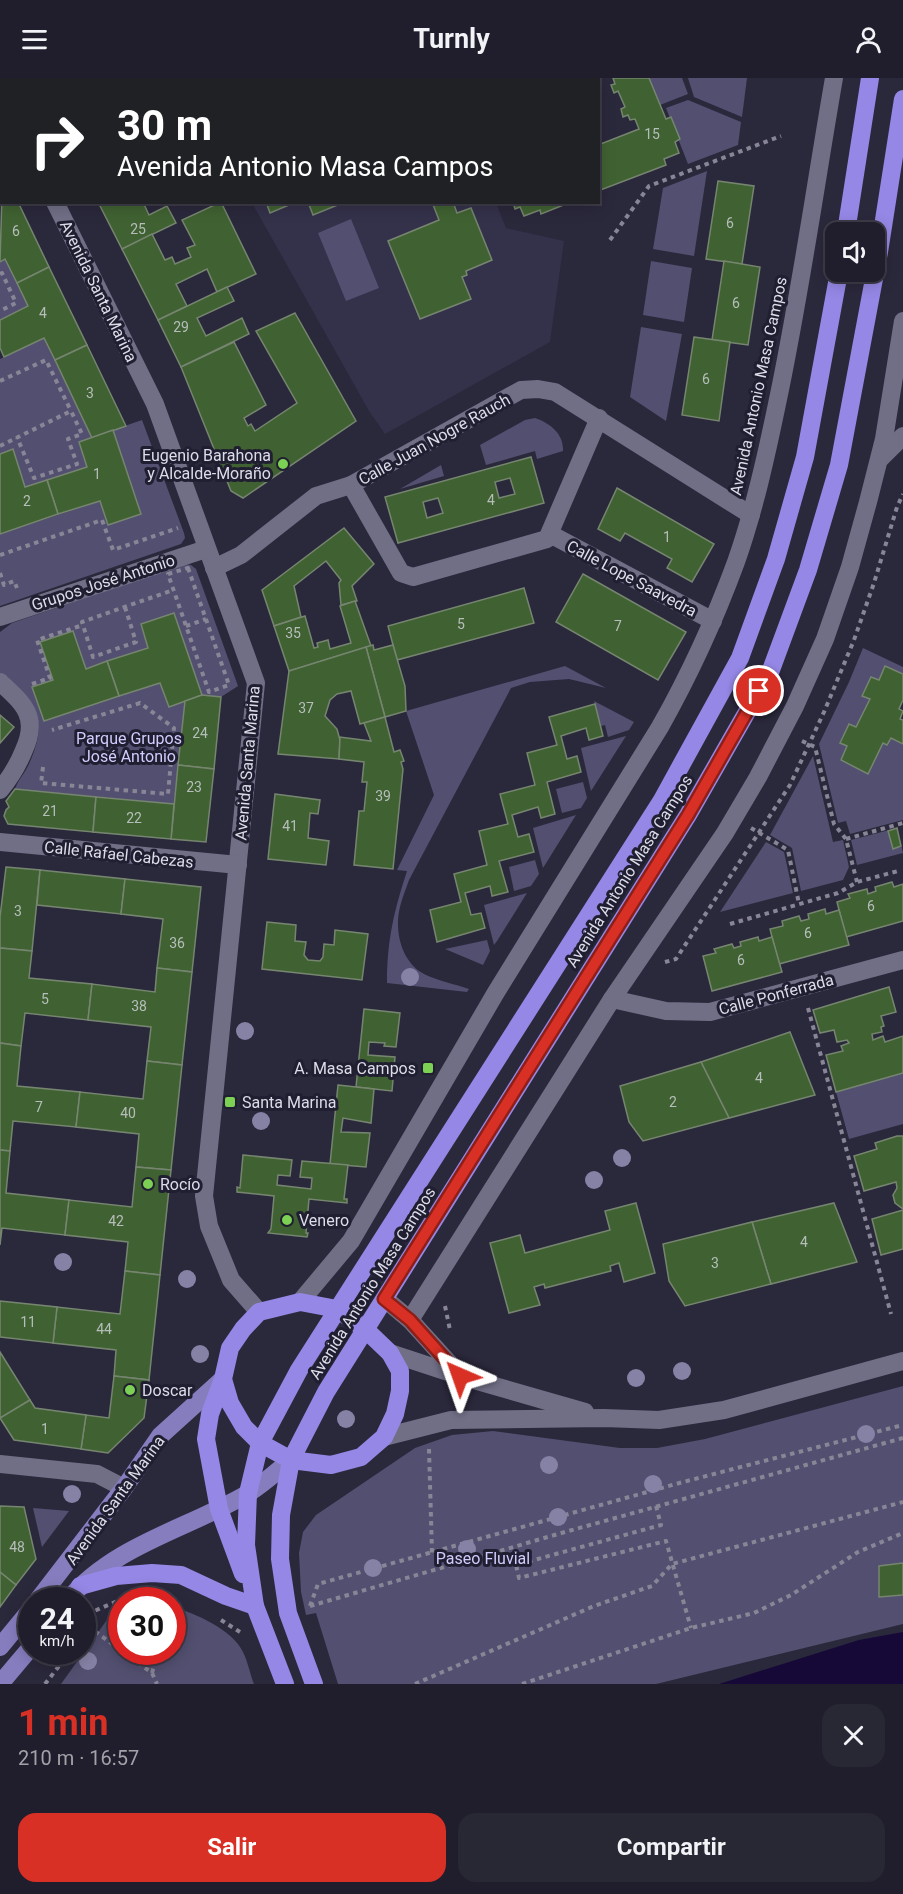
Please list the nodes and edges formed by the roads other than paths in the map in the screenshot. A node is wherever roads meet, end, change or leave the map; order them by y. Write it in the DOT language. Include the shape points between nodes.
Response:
graph roads {
  1 [pos="834,78"];
  2 [pos="870,78"];
  3 [pos="903,99"];
  4 [pos="56,204"];
  5 [pos="848,222"];
  6 [pos="837,282"];
  7 [pos="903,321"];
  8 [pos="900,365"];
  9 [pos="599,418"];
  10 [pos="903,436"];
  11 [pos="880,459"];
  12 [pos="351,485"];
  13 [pos="751,515"];
  14 [pos="550,534"];
  15 [pos="206,549"];
  16 [pos="214,568"];
  17 [pos="0,617"];
  18 [pos="713,621"];
  19 [pos="0,682"];
  20 [pos="0,790"];
  21 [pos="0,843"];
  22 [pos="238,865"];
  23 [pos="903,960"];
  24 [pos="612,999"];
  25 [pos="384,1299"];
  26 [pos="300,1302"];
  27 [pos="337,1310"];
  28 [pos="259,1312"];
  29 [pos="410,1320"];
  30 [pos="366,1330"];
  31 [pos="390,1353"];
  32 [pos="903,1361"];
  33 [pos="460,1376"];
  34 [pos="223,1379"];
  35 [pos="604,1418"];
  36 [pos="384,1437"];
  37 [pos="260,1443"];
  38 [pos="291,1460"];
  39 [pos="0,1464"];
  40 [pos="124,1488"];
  41 [pos="249,1493"];
  42 [pos="219,1509"];
  43 [pos="80,1586"];
  44 [pos="48,1587"];
  45 [pos="255,1606"];
  46 [pos="18,1625"];
  47 [pos="0,1647"];
  48 [pos="18,1663"];
  49 [pos="0,1684"];
  50 [pos="285,1684"];
  51 [pos="314,1684"];
  1 -- 13 [label="street, Avenida Antonio Masa Campos" via="789,352"];
  2 -- 5 [label="highway"];
  3 -- 25 [label="highway, Avenida Antonio Masa Campos" via="879,252 838,465 808,570 771,670 682,825"];
  4 -- 15 [label="street, Avenida Santa Marina" via="155,404"];
  6 -- 27 [label="highway, Avenida Antonio Masa Campos" via="805,457 777,559 740,658 662,800"];
  7 -- 8 [label="street"];
  8 -- 11 [label="street"];
  9 -- 12 [label="street, Calle Juan Nogre Rauch" via="555,392 522,390"];
  9 -- 13 [label="street, Calle Juan Nogre Rauch"];
  9 -- 14 [label="street"];
  10 -- 11 [label="street"];
  11 -- 24 [label="street" via="850,567 825,639 795,706 734,818"];
  12 -- 14 [label="street" via="406,576 542,541"];
  12 -- 16 [label="street, Calle Juan Nogre Rauch" via="316,496 241,555"];
  13 -- 18 [label="street, Avenida Antonio Masa Campos"];
  14 -- 18 [label="street, Calle Lope Saavedra"];
  15 -- 16 [label="street, Avenida Santa Marina"];
  15 -- 17 [label="street, Grupos José Antonio"];
  16 -- 22 [label="street, Avenida Santa Marina" via="256,683"];
  18 -- 26 [label="street, Avenida Antonio Masa Campos" via="660,727 495,994 351,1241"];
  19 -- 20 [label="street" via="21,702 31,728 17,766"];
  21 -- 22 [label="street, Calle Rafael Cabezas"];
  22 -- 28 [label="street, Avenida Santa Marina" via="204,1196 209,1226 231,1280"];
  23 -- 24 [label="street, Calle Ponferrada" via="710,1012 666,1011"];
  24 -- 29 [label="street"];
  25 -- 29 [label="street"];
  25 -- 30 [label="highway, Avenida Antonio Masa Campos"];
  26 -- 27 [label="highway"];
  26 -- 28 [label="highway"];
  27 -- 30 [label="highway"];
  27 -- 37 [label="highway, Avenida Antonio Masa Campos"];
  28 -- 34 [label="highway" via="230,1348"];
  29 -- 33 [label="street"];
  30 -- 31 [label="highway"];
  30 -- 38 [label="highway, Avenida Antonio Masa Campos" via="326,1392"];
  31 -- 33 [label="street"];
  31 -- 36 [label="highway" via="400,1371 400,1391"];
  32 -- 35 [label="street" via="724,1410 658,1420"];
  33 -- 35 [label="street"];
  34 -- 37 [label="highway" via="244,1427"];
  34 -- 40 [label="main road, Avenida Santa Marina" via="160,1436"];
  34 -- 42 [label="highway" via="206,1438"];
  35 -- 36 [label="street" via="451,1420"];
  36 -- 38 [label="highway" via="361,1457 330,1465"];
  37 -- 38 [label="highway"];
  37 -- 41 [label="highway, Avenida Antonio Masa Campos"];
  38 -- 41 [label="main road, Avenida Santa Marina"];
  38 -- 51 [label="highway, Avenida Antonio Masa Campos" via="281,1515 280,1559 288,1613"];
  39 -- 40 [label="street" via="97,1474"];
  40 -- 44 [label="main road, Avenida Santa Marina"];
  41 -- 42 [label="main road, Avenida Santa Marina"];
  41 -- 45 [label="highway, Avenida Antonio Masa Campos" via="246,1545"];
  42 -- 43 [label="main road, Avenida Santa Marina" via="129,1551"];
  42 -- 45 [label="highway"];
  43 -- 45 [label="highway" via="116,1576 181,1575"];
  45 -- 50 [label="highway, Avenida Antonio Masa Campos"];
  46 -- 47 [label="main road"];
  48 -- 49 [label="main road"];
}
